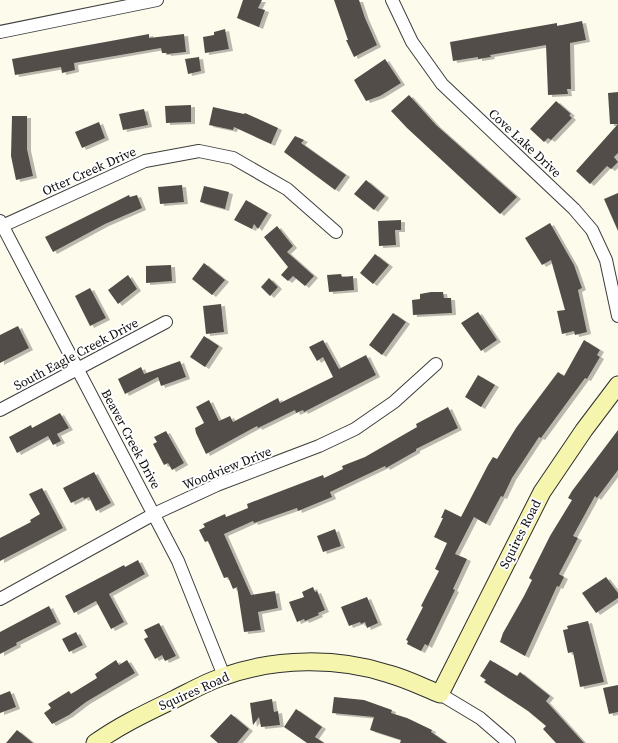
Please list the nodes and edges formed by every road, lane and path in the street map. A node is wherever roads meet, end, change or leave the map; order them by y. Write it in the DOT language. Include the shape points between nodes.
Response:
graph roads {
  1 [pos="157,0"];
  2 [pos="392,0"];
  3 [pos="0,32"];
  4 [pos="1,224"];
  5 [pos="336,232"];
  6 [pos="618,316"];
  7 [pos="166,322"];
  8 [pos="436,364"];
  9 [pos="78,369"];
  10 [pos="618,385"];
  11 [pos="0,410"];
  12 [pos="154,514"];
  13 [pos="0,599"];
  14 [pos="224,676"];
  15 [pos="440,694"];
  16 [pos="95,743"];
  17 [pos="509,743"];
  1 -- 3 [label="street"];
  2 -- 6 [label="street, Cove Lake Drive" via="412,42 442,84 574,209 592,230 606,260"];
  4 -- 5 [label="street, Otter Creek Drive" via="145,161 199,151 233,158 287,188"];
  4 -- 9 [label="street, Beaver Creek Drive"];
  7 -- 9 [label="street, South Eagle Creek Drive"];
  8 -- 12 [label="street, Woodview Drive" via="394,402 355,429 319,446 217,485"];
  9 -- 11 [label="street, South Eagle Creek Drive"];
  9 -- 12 [label="street, Beaver Creek Drive"];
  10 -- 15 [label="street, Squires Road" via="542,492"];
  12 -- 13 [label="street, Woodview Drive"];
  12 -- 14 [label="street, Beaver Creek Drive" via="178,561"];
  14 -- 15 [label="street, Squires Road" via="284,664 340,664 389,674"];
  14 -- 16 [label="street, Squires Road" via="146,713"];
  15 -- 17 [label="street, Squires Road" via="480,718"];
}
